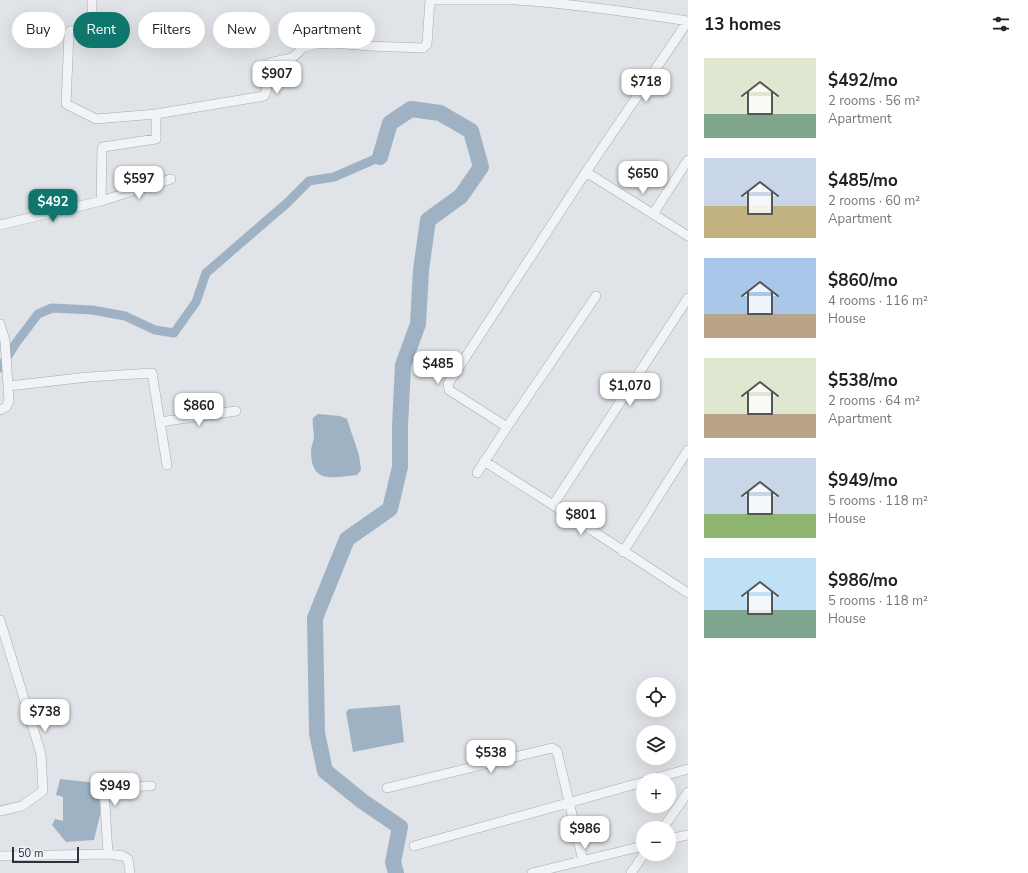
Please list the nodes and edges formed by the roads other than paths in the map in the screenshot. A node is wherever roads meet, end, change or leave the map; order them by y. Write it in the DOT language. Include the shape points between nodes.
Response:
graph roads {
  1 [pos="92,0"];
  2 [pos="430,0"];
  3 [pos="515,0"];
  4 [pos="688,21"];
  5 [pos="156,114"];
  6 [pos="688,160"];
  7 [pos="586,172"];
  8 [pos="170,179"];
  9 [pos="101,201"];
  10 [pos="653,214"];
  11 [pos="0,225"];
  12 [pos="688,236"];
  13 [pos="596,296"];
  14 [pos="688,298"];
  15 [pos="0,324"];
  16 [pos="9,386"];
  17 [pos="0,410"];
  18 [pos="236,411"];
  19 [pos="160,422"];
  20 [pos="507,427"];
  21 [pos="688,450"];
  22 [pos="484,461"];
  23 [pos="167,465"];
  24 [pos="477,473"];
  25 [pos="553,505"];
  26 [pos="624,552"];
  27 [pos="688,593"];
  28 [pos="0,620"];
  29 [pos="688,769"];
  30 [pos="674,773"];
  31 [pos="636,784"];
  32 [pos="152,786"];
  33 [pos="387,788"];
  34 [pos="688,792"];
  35 [pos="568,803"];
  36 [pos="0,811"];
  37 [pos="668,821"];
  38 [pos="688,835"];
  39 [pos="676,838"];
  40 [pos="414,846"];
  41 [pos="636,848"];
  42 [pos="108,854"];
  43 [pos="0,856"];
  44 [pos="583,861"];
  45 [pos="639,861"];
  46 [pos="130,873"];
  47 [pos="532,873"];
  48 [pos="631,873"];
  1 -- 5 [label="street" via="92,30 69,33 66,104 96,119"];
  2 -- 3 [label="street"];
  2 -- 5 [label="street" via="427,44 423,48 332,43 304,47 292,58 269,63 266,67 264,96"];
  3 -- 4 [label="street" via="554,2"];
  4 -- 7 [label="street"];
  5 -- 9 [label="street" via="156,139 103,147"];
  6 -- 10 [label="street"];
  7 -- 10 [label="street"];
  7 -- 20 [label="street" via="448,384 449,390"];
  8 -- 9 [label="street"];
  9 -- 11 [label="street"];
  10 -- 12 [label="street"];
  13 -- 20 [label="street"];
  14 -- 25 [label="street"];
  15 -- 16 [label="street" via="5,341"];
  16 -- 17 [label="street" via="9,401"];
  16 -- 19 [label="street" via="88,377 152,374"];
  18 -- 19 [label="street"];
  19 -- 23 [label="street"];
  20 -- 22 [label="street"];
  21 -- 26 [label="street"];
  22 -- 24 [label="street"];
  22 -- 25 [label="street"];
  25 -- 26 [label="street"];
  26 -- 27 [label="street"];
  28 -- 36 [label="street" via="41,754 43,791 22,806"];
  29 -- 30 [label="street"];
  31 -- 35 [label="street"];
  32 -- 42 [label="street" via="104,789"];
  33 -- 35 [label="street" via="552,748 557,751"];
  34 -- 37 [label="street"];
  35 -- 40 [label="street"];
  35 -- 44 [label="street"];
  38 -- 39 [label="street"];
  41 -- 44 [label="street"];
  42 -- 43 [label="street"];
  42 -- 46 [label="street" via="128,859"];
  44 -- 47 [label="street"];
  45 -- 48 [label="street"];
}
